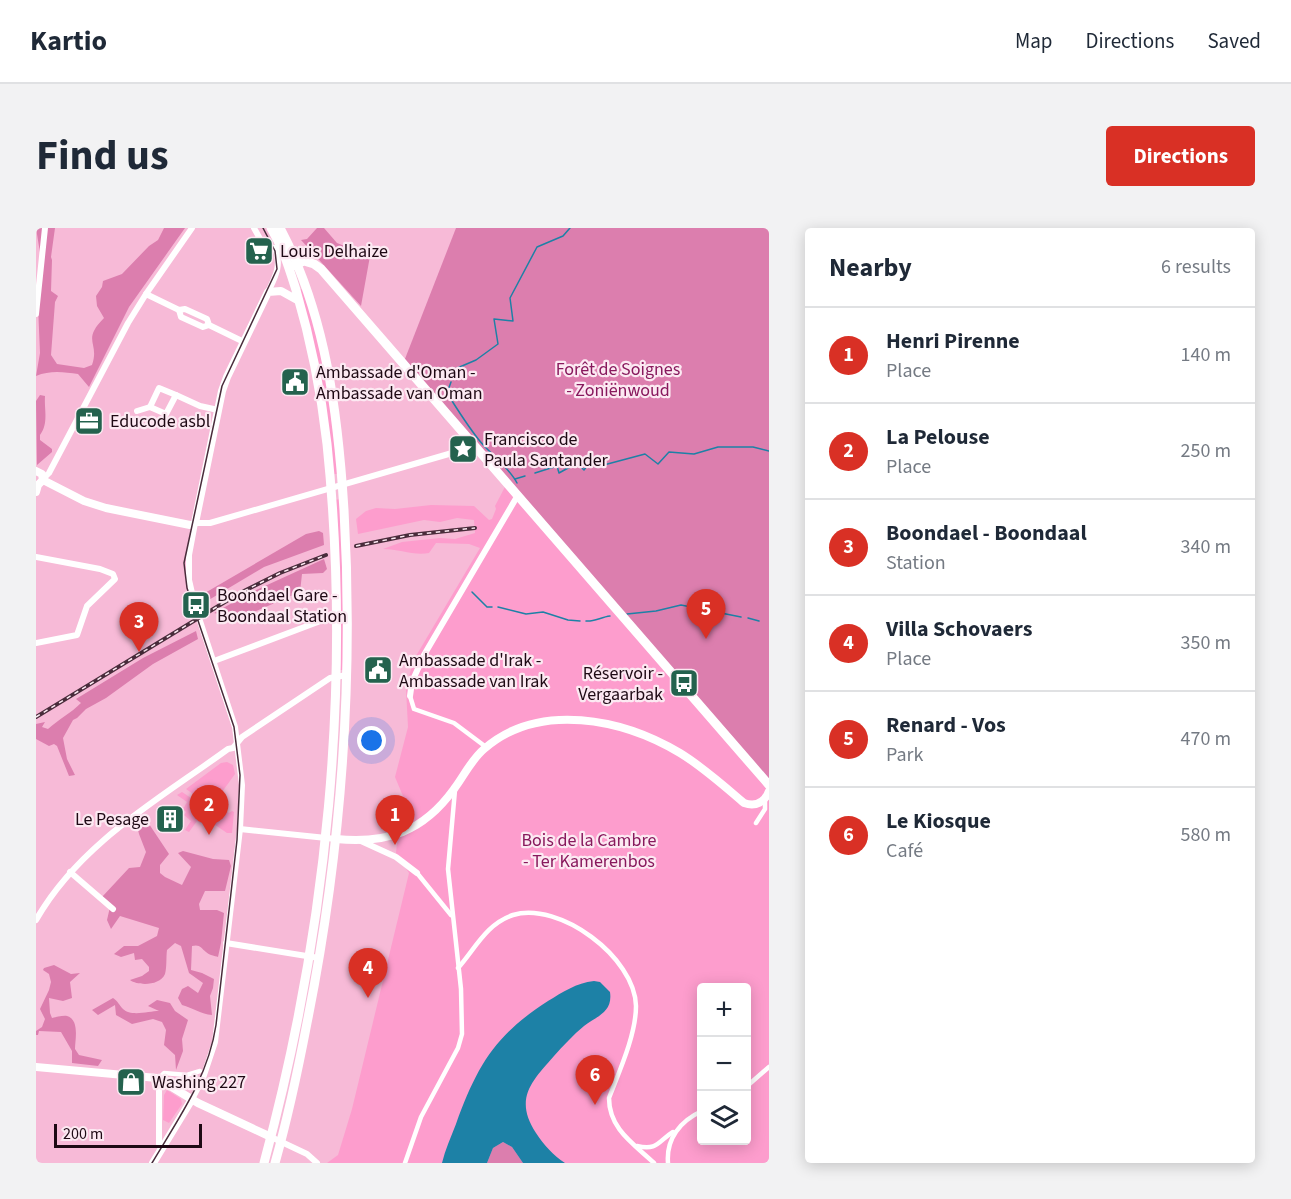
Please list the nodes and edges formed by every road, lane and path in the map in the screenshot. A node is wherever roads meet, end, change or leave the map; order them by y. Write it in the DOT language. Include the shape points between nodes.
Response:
graph roads {
  1 [pos="45,228"];
  2 [pos="192,228"];
  3 [pos="254,228"];
  4 [pos="271,228"];
  5 [pos="280,228"];
  6 [pos="279,249"];
  7 [pos="293,267"];
  8 [pos="300,275"];
  9 [pos="327,278"];
  10 [pos="268,292"];
  11 [pos="146,294"];
  12 [pos="299,301"];
  13 [pos="36,314"];
  14 [pos="244,342"];
  15 [pos="176,395"];
  16 [pos="150,406"];
  17 [pos="218,410"];
  18 [pos="137,411"];
  19 [pos="459,451"];
  20 [pos="39,481"];
  21 [pos="342,484"];
  22 [pos="331,488"];
  23 [pos="518,495"];
  24 [pos="195,523"];
  25 [pos="36,557"];
  26 [pos="337,617"];
  27 [pos="36,643"];
  28 [pos="214,661"];
  29 [pos="347,675"];
  30 [pos="336,676"];
  31 [pos="410,696"];
  32 [pos="238,742"];
  33 [pos="486,747"];
  34 [pos="769,785"];
  35 [pos="456,787"];
  36 [pos="769,791"];
  37 [pos="765,800"];
  38 [pos="756,823"];
  39 [pos="240,829"];
  40 [pos="325,837"];
  41 [pos="385,838"];
  42 [pos="336,839"];
  43 [pos="361,841"];
  44 [pos="384,851"];
  45 [pos="70,872"];
  46 [pos="417,873"];
  47 [pos="113,909"];
  48 [pos="452,916"];
  49 [pos="36,920"];
  50 [pos="226,944"];
  51 [pos="309,956"];
  52 [pos="319,958"];
  53 [pos="458,968"];
  54 [pos="769,1066"];
  55 [pos="36,1067"];
  56 [pos="200,1071"];
  57 [pos="161,1078"];
  58 [pos="751,1083"];
  59 [pos="192,1099"];
  60 [pos="697,1114"];
  61 [pos="675,1131"];
  62 [pos="271,1137"];
  63 [pos="281,1142"];
  64 [pos="637,1146"];
  65 [pos="655,1146"];
  66 [pos="162,1148"];
  67 [pos="649,1158"];
  68 [pos="153,1163"];
  69 [pos="264,1163"];
  70 [pos="275,1163"];
  71 [pos="317,1163"];
  72 [pos="405,1163"];
  73 [pos="654,1163"];
  74 [pos="668,1163"];
  1 -- 13 [label="street"];
  2 -- 11 [label="street"];
  3 -- 6 [label="street" via="264,246"];
  4 -- 6 [label="main road"];
  5 -- 7 [label="main road"];
  6 -- 7 [label="main road"];
  6 -- 10 [label="street" via="279,267"];
  7 -- 8 [label="main road"];
  7 -- 9 [label="main road" via="304,261 314,264"];
  7 -- 12 [label="main road"];
  8 -- 9 [label="main road" via="315,272"];
  8 -- 21 [label="main road" via="328,367"];
  9 -- 23 [label="main road"];
  10 -- 12 [label="street" via="281,291"];
  10 -- 14 [label="street"];
  11 -- 14 [label="street" via="179,310 181,316 192,322 203,327 209,325"];
  11 -- 20 [label="street" via="47,476"];
  12 -- 22 [label="main road" via="318,374"];
  14 -- 17 [label="street" via="225,381"];
  15 -- 16 [label="street" via="159,388"];
  15 -- 16 [label="street" via="166,414"];
  15 -- 17 [label="street"];
  16 -- 18 [label="street"];
  17 -- 24 [label="street"];
  19 -- 21 [label="street"];
  20 -- 24 [label="street" via="106,508"];
  21 -- 22 [label="street"];
  21 -- 29 [label="main road" via="348,580"];
  22 -- 24 [label="street" via="210,523"];
  22 -- 26 [label="main road"];
  23 -- 31 [label="street" via="424,655"];
  23 -- 34 [label="main road"];
  24 -- 28 [label="street" via="188,569 190,585"];
  25 -- 27 [label="street" via="100,568 115,579 87,606 77,635"];
  26 -- 28 [label="street"];
  26 -- 30 [label="main road"];
  28 -- 32 [label="street"];
  29 -- 30 [label="street"];
  29 -- 42 [label="main road"];
  30 -- 32 [label="street"];
  30 -- 40 [label="main road"];
  31 -- 33 [label="street" via="414,709 454,723"];
  32 -- 39 [label="street" via="242,785"];
  32 -- 45 [label="street" via="109,834"];
  33 -- 35 [label="street"];
  33 -- 37 [label="street" via="510,733 544,722 611,725 680,753 749,805"];
  35 -- 41 [label="street" via="426,819 410,830"];
  35 -- 48 [label="street" via="448,869"];
  36 -- 37 [label="street"];
  37 -- 38 [label="street" via="765,809"];
  39 -- 40 [label="street"];
  39 -- 50 [label="street"];
  40 -- 42 [label="street"];
  40 -- 51 [label="main road"];
  41 -- 43 [label="street"];
  41 -- 44 [label="street"];
  42 -- 43 [label="street"];
  42 -- 52 [label="main road"];
  43 -- 44 [label="street"];
  44 -- 46 [label="street"];
  45 -- 47 [label="street"];
  45 -- 49 [label="street"];
  46 -- 48 [label="street"];
  48 -- 53 [label="street"];
  50 -- 51 [label="street"];
  50 -- 59 [label="street" via="213,1051"];
  51 -- 52 [label="street"];
  51 -- 62 [label="main road"];
  52 -- 63 [label="main road"];
  53 -- 64 [label="street" via="493,926 530,912 577,927 606,949 625,973 636,1004 633,1028 609,1106 617,1128"];
  53 -- 72 [label="street" via="460,1040 429,1100"];
  54 -- 58 [label="street"];
  55 -- 57 [label="street"];
  56 -- 57 [label="street" via="192,1075 164,1073"];
  57 -- 59 [label="street"];
  57 -- 66 [label="street"];
  59 -- 62 [label="street"];
  59 -- 66 [label="street"];
  60 -- 61 [label="street"];
  61 -- 65 [label="street"];
  61 -- 74 [label="street"];
  62 -- 63 [label="street"];
  62 -- 69 [label="main road"];
  63 -- 70 [label="main road"];
  63 -- 71 [label="street"];
  64 -- 65 [label="street"];
  64 -- 67 [label="street"];
  65 -- 67 [label="street"];
  66 -- 68 [label="street"];
  67 -- 73 [label="street"];
}
